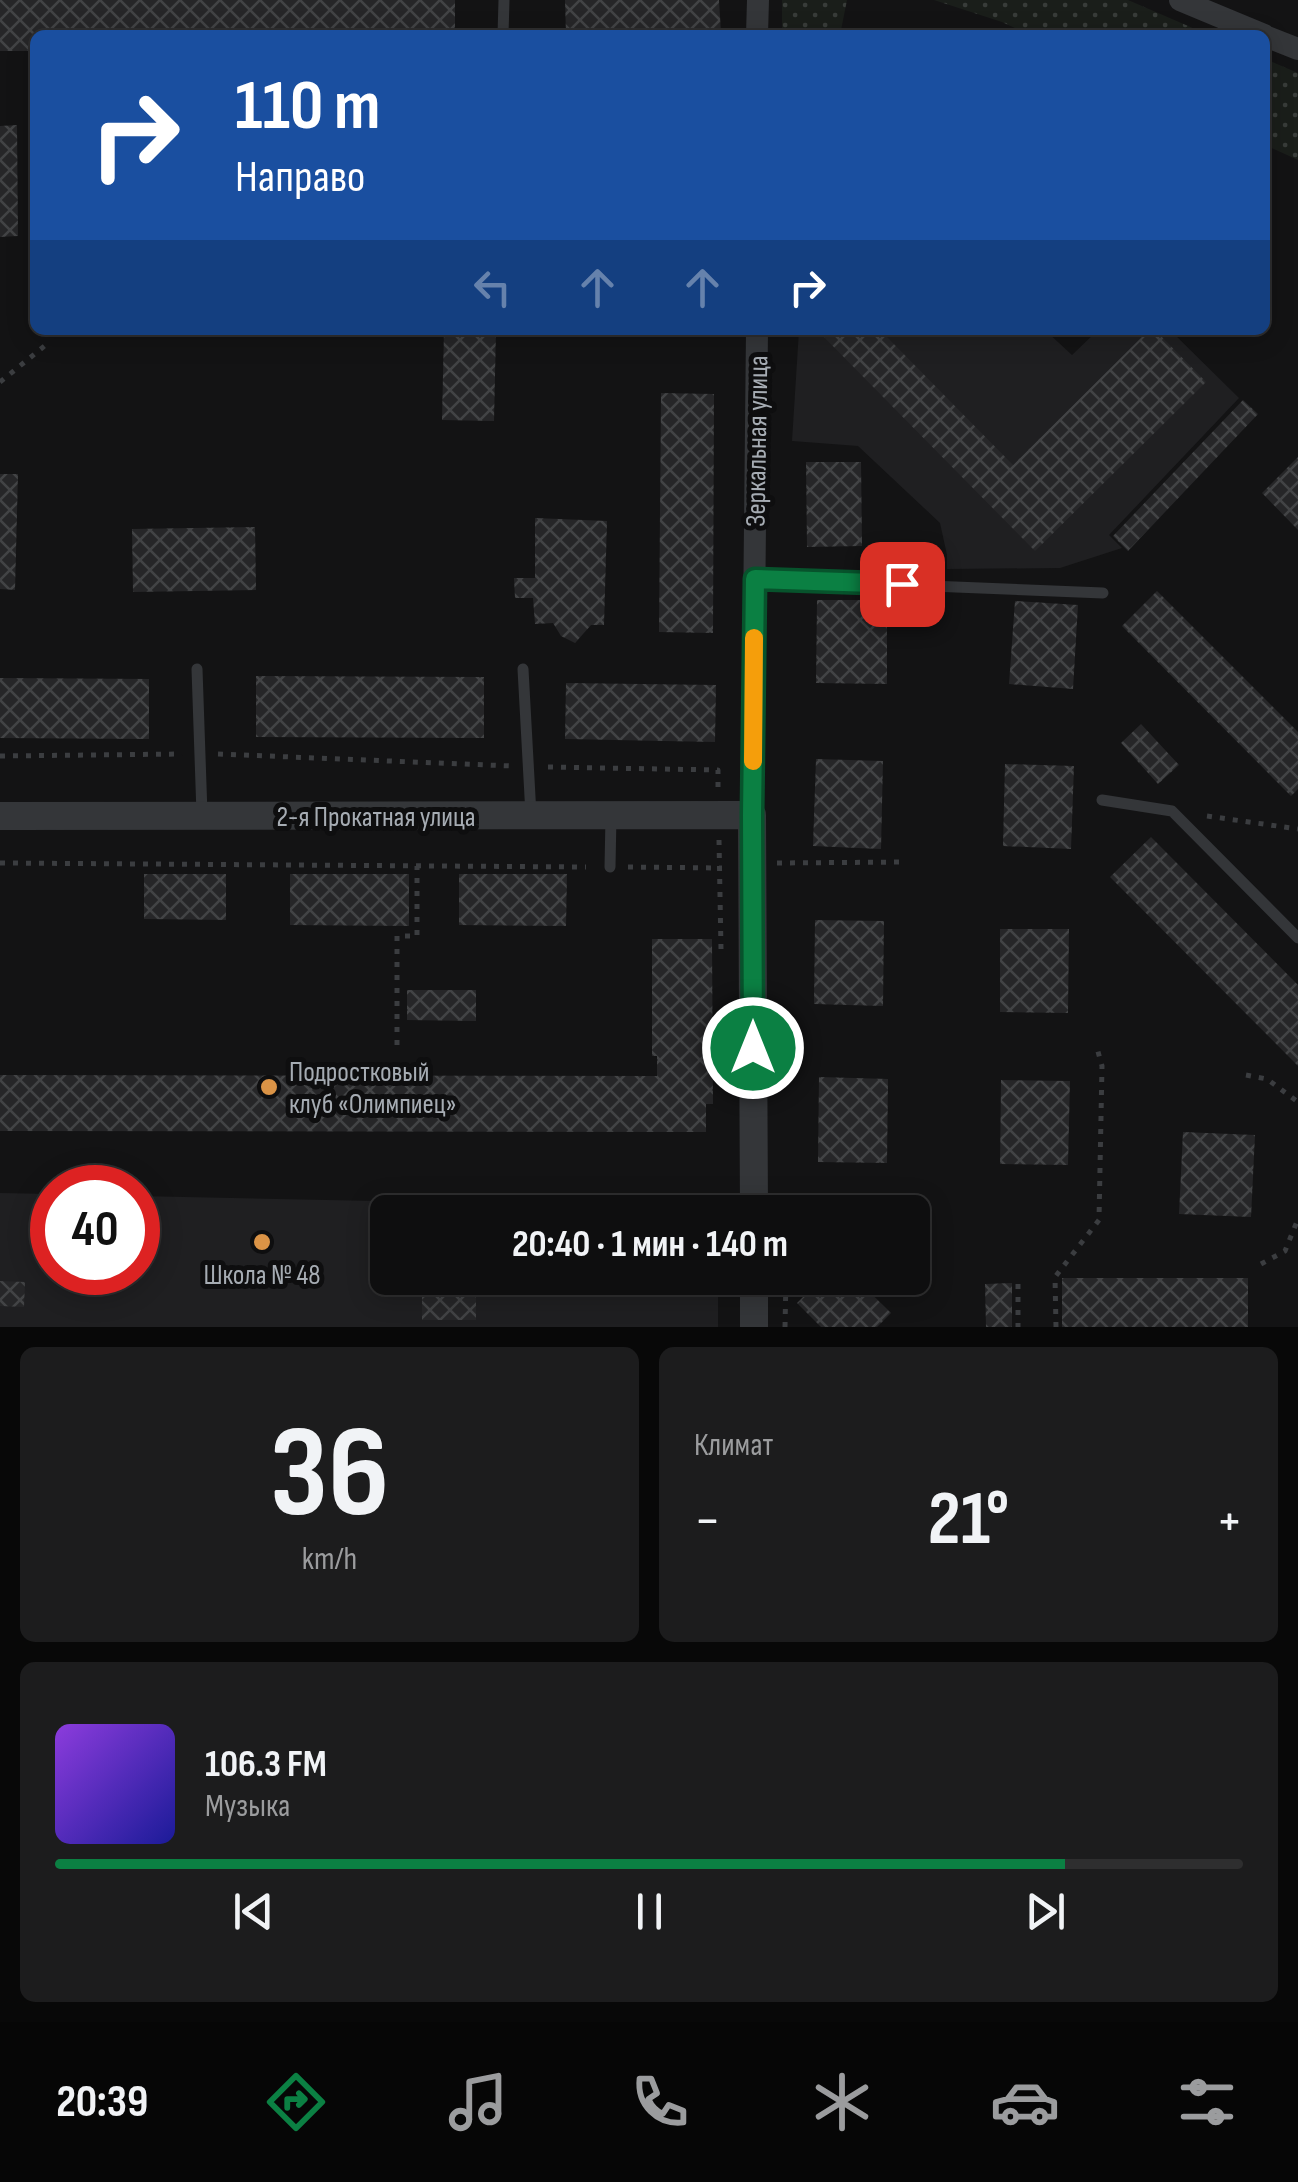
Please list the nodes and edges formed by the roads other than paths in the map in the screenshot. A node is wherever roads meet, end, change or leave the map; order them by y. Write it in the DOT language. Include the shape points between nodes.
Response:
graph roads {
  1 [pos="504,0"];
  2 [pos="758,0"];
  3 [pos="1180,0"];
  4 [pos="502,30"];
  5 [pos="758,30"];
  6 [pos="1252,30"];
  7 [pos="1270,38"];
  8 [pos="1298,50"];
  9 [pos="758,335"];
  10 [pos="755,579"];
  11 [pos="1103,593"];
  12 [pos="198,668"];
  13 [pos="523,669"];
  14 [pos="1102,800"];
  15 [pos="752,815"];
  16 [pos="0,816"];
  17 [pos="202,816"];
  18 [pos="530,816"];
  19 [pos="612,816"];
  20 [pos="610,867"];
  21 [pos="1298,938"];
  22 [pos="754,1195"];
  23 [pos="754,1295"];
  24 [pos="754,1327"];
  1 -- 4 [label="lane"];
  2 -- 5 [label="street"];
  3 -- 6 [label="street"];
  7 -- 8 [label="street"];
  9 -- 10 [label="street, Зеркальная улица"];
  10 -- 11 [label="lane"];
  10 -- 15 [label="street, Зеркальная улица"];
  12 -- 17 [label="lane"];
  13 -- 18 [label="lane"];
  14 -- 21 [label="lane" via="1172,811"];
  15 -- 19 [label="street, 2-я Прокатная улица"];
  15 -- 22 [label="street, Зеркальная улица"];
  16 -- 17 [label="street, 2-я Прокатная улица"];
  17 -- 18 [label="street, 2-я Прокатная улица"];
  18 -- 19 [label="street, 2-я Прокатная улица"];
  19 -- 20 [label="lane"];
  23 -- 24 [label="street"];
}
